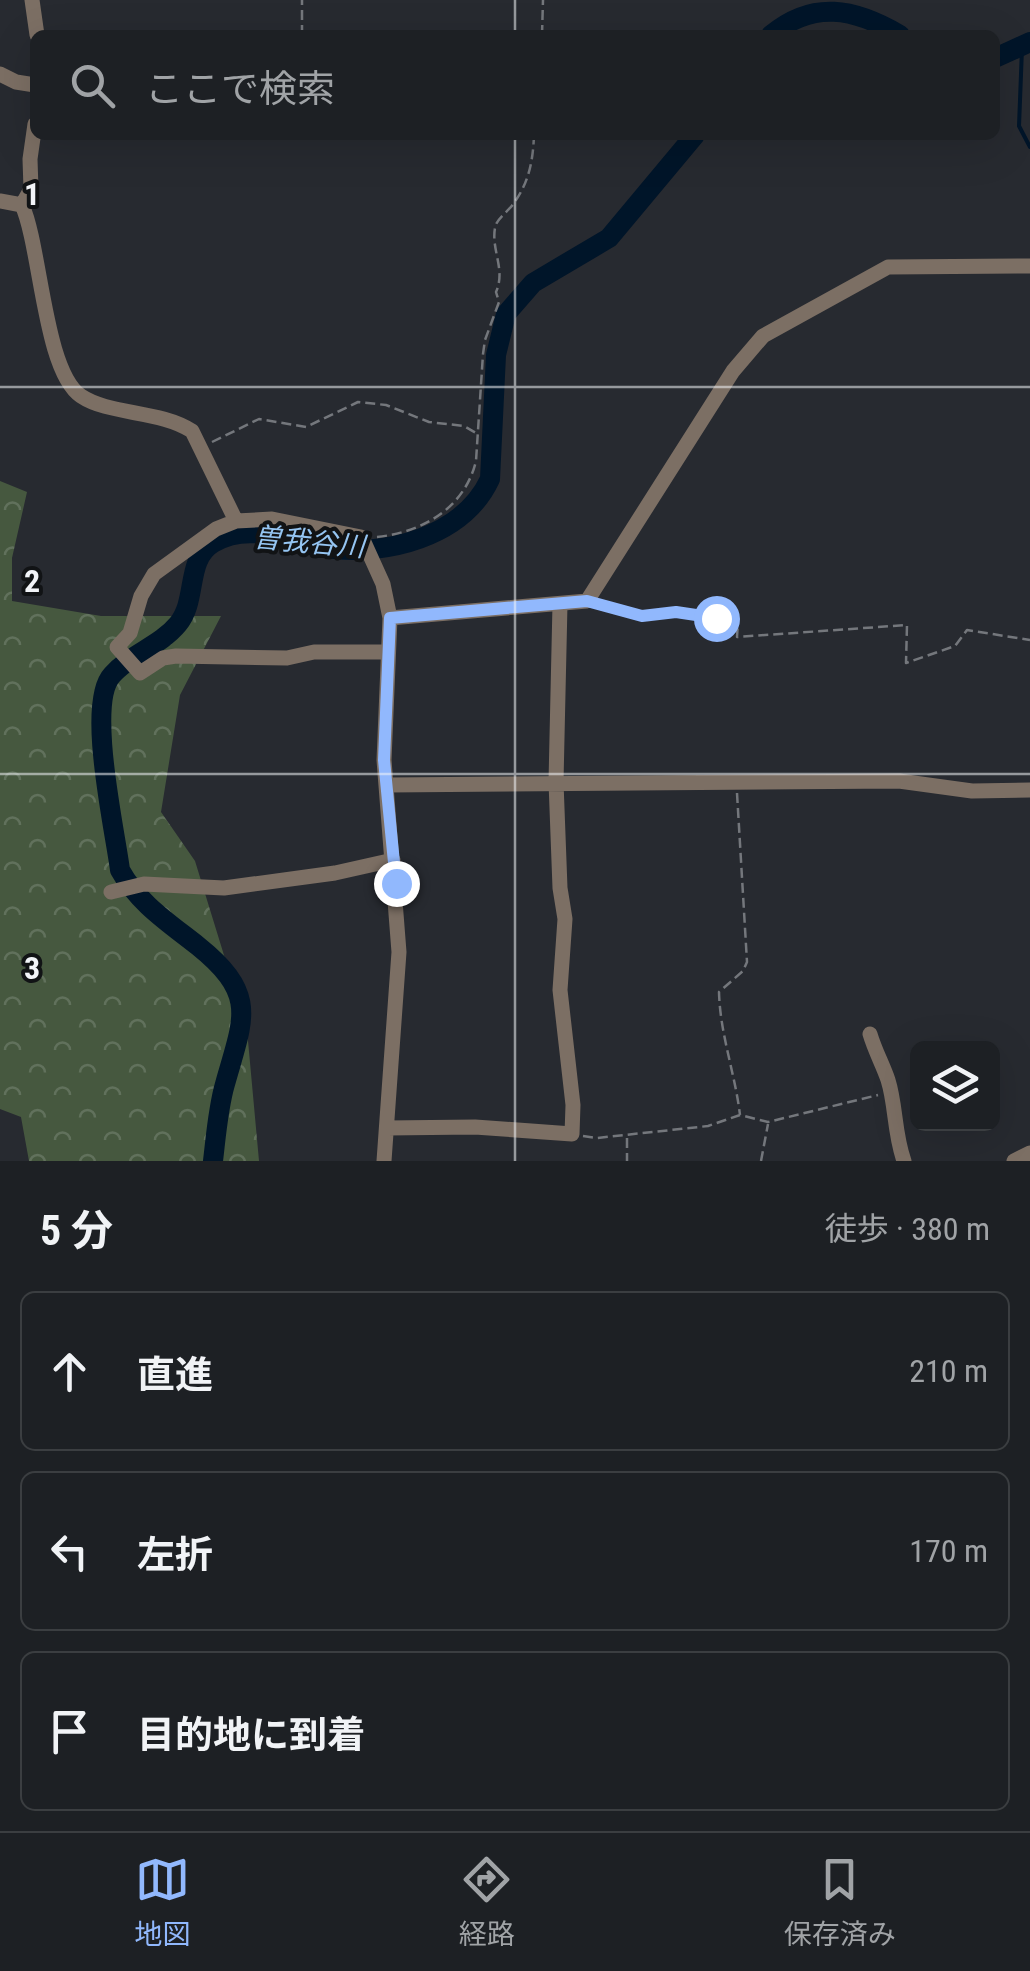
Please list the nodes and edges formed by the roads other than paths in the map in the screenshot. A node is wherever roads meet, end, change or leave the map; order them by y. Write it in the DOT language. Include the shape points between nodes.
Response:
graph roads {
  1 [pos="32,0"];
  2 [pos="36,30"];
  3 [pos="0,74"];
  4 [pos="30,84"];
  5 [pos="33,140"];
  6 [pos="0,201"];
  7 [pos="22,205"];
  8 [pos="1030,266"];
  9 [pos="236,521"];
  10 [pos="560,604"];
  11 [pos="390,618"];
  12 [pos="388,652"];
  13 [pos="556,782"];
  14 [pos="387,786"];
  15 [pos="1030,790"];
  16 [pos="394,860"];
  17 [pos="111,892"];
  18 [pos="870,1034"];
  19 [pos="386,1128"];
  20 [pos="1030,1153"];
  21 [pos="384,1161"];
  22 [pos="904,1161"];
  23 [pos="1014,1161"];
  1 -- 2 [label="street"];
  3 -- 4 [label="street"];
  5 -- 7 [label="street" via="31,189"];
  6 -- 7 [label="street"];
  7 -- 9 [label="street" via="70,385 88,400 192,431"];
  8 -- 10 [label="street" via="888,267 763,336 733,371 587,601"];
  9 -- 11 [label="street" via="272,520 362,539"];
  9 -- 12 [label="street" via="154,574 130,633 117,647 136,669 176,656"];
  10 -- 11 [label="street"];
  10 -- 13 [label="street"];
  11 -- 12 [label="street"];
  12 -- 14 [label="street"];
  13 -- 14 [label="street"];
  13 -- 15 [label="street" via="899,781"];
  13 -- 19 [label="street" via="566,919 560,990 572,1134"];
  14 -- 16 [label="street"];
  16 -- 17 [label="street" via="224,888 144,884"];
  16 -- 19 [label="street" via="399,952"];
  18 -- 22 [label="street" via="889,1082"];
  19 -- 21 [label="street"];
  20 -- 23 [label="street"];
}
